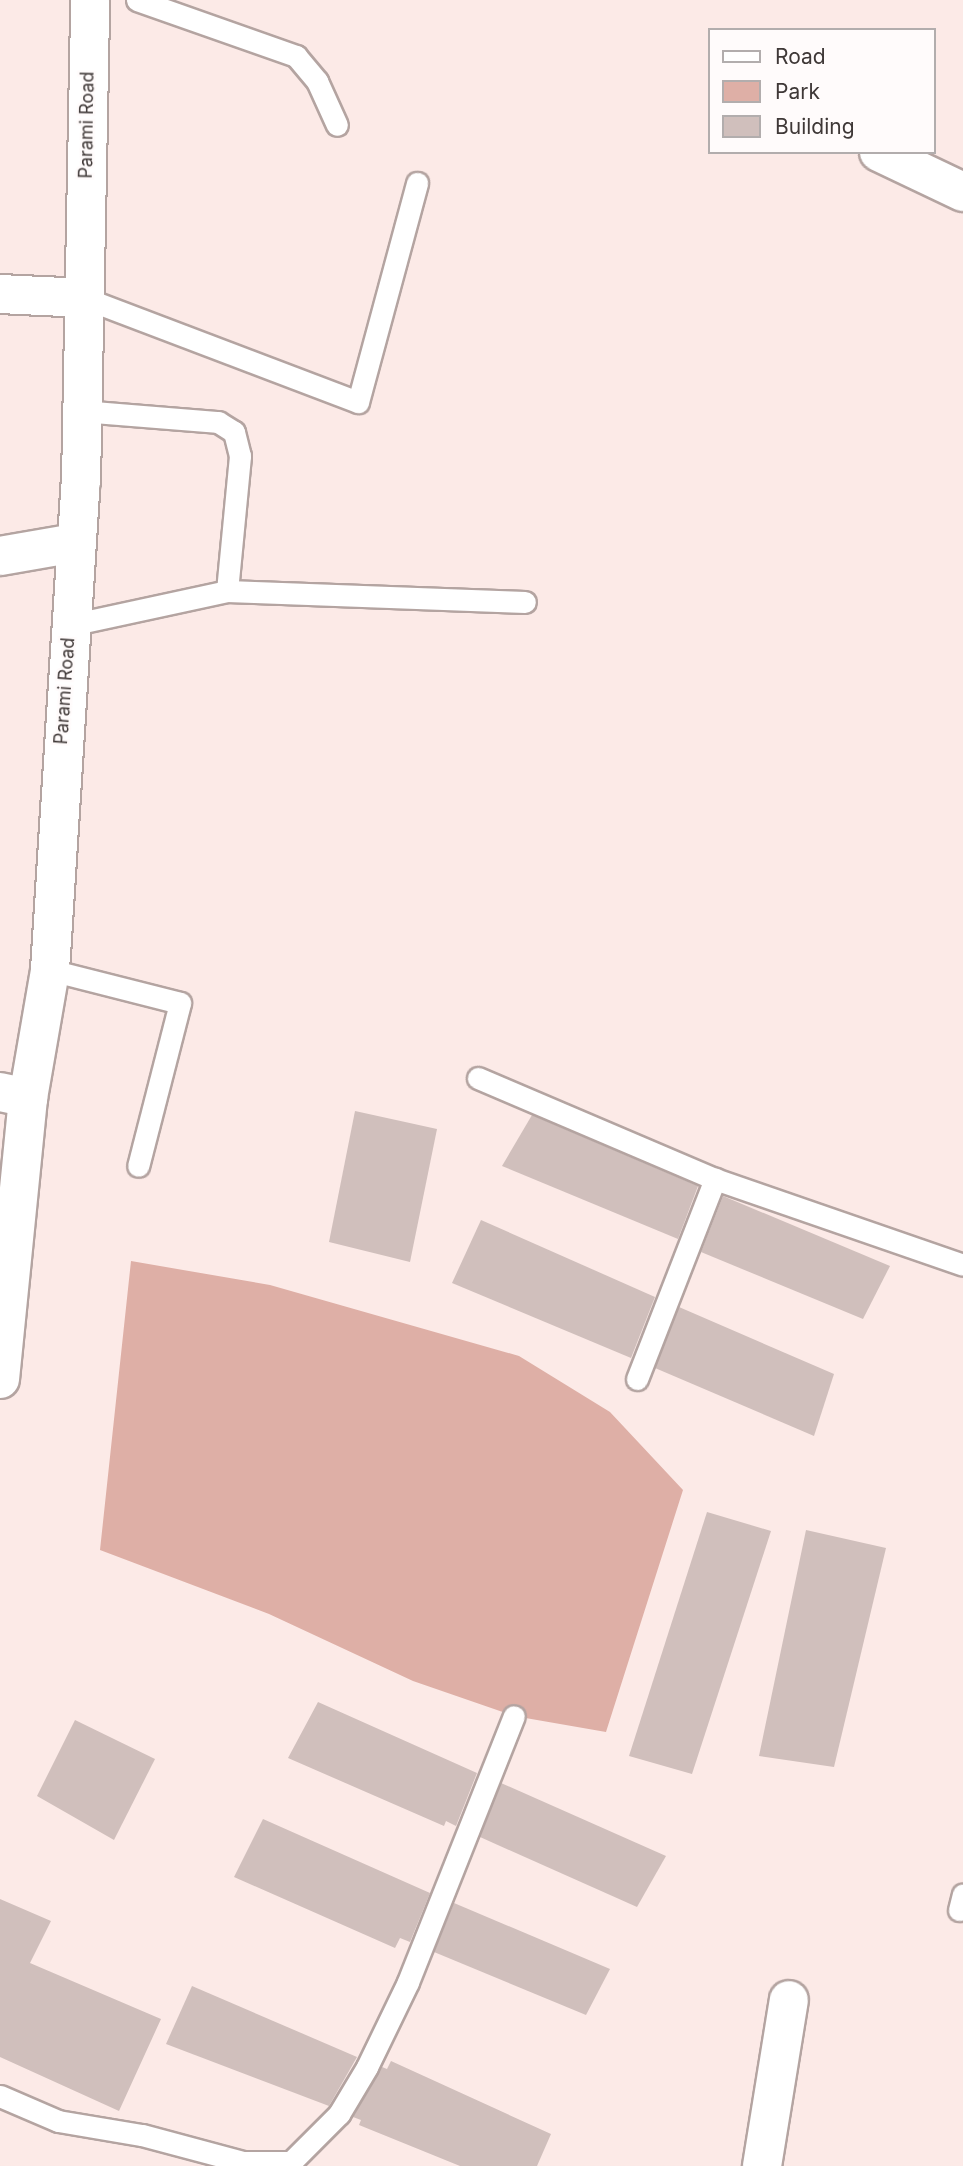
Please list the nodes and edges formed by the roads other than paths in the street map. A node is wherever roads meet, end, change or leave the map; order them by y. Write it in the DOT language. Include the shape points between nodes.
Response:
graph roads {
  1 [pos="90,0"];
  2 [pos="137,0"];
  3 [pos="337,125"];
  4 [pos="883,154"];
  5 [pos="417,183"];
  6 [pos="963,192"];
  7 [pos="0,294"];
  8 [pos="84,298"];
  9 [pos="82,411"];
  10 [pos="75,543"];
  11 [pos="0,556"];
  12 [pos="227,591"];
  13 [pos="525,602"];
  14 [pos="70,625"];
  15 [pos="50,970"];
  16 [pos="478,1078"];
  17 [pos="14,1095"];
  18 [pos="138,1166"];
  19 [pos="715,1179"];
  20 [pos="963,1265"];
  21 [pos="0,1379"];
  22 [pos="636,1379"];
  23 [pos="514,1716"];
  24 [pos="789,2000"];
  25 [pos="0,2096"];
  26 [pos="762,2166"];
  1 -- 8 [label="main road, Parami Road"];
  2 -- 3 [label="lane" via="296,56 317,81"];
  4 -- 6 [label="main road"];
  5 -- 8 [label="lane" via="358,402"];
  7 -- 8 [label="main road"];
  8 -- 9 [label="main road, Parami Road"];
  9 -- 10 [label="main road, Parami Road"];
  9 -- 12 [label="lane" via="191,418 218,422 234,432 240,456"];
  10 -- 11 [label="main road"];
  10 -- 14 [label="main road, Parami Road"];
  12 -- 13 [label="lane"];
  12 -- 14 [label="lane"];
  14 -- 15 [label="main road, Parami Road"];
  15 -- 17 [label="main road, Parami Road"];
  15 -- 18 [label="lane" via="180,1003"];
  16 -- 19 [label="lane"];
  17 -- 21 [label="main road, Parami Road"];
  19 -- 20 [label="lane"];
  19 -- 22 [label="lane"];
  23 -- 25 [label="lane" via="408,1982 367,2067 339,2114 291,2162 243,2162 142,2135 58,2121"];
  24 -- 26 [label="main road"];
}
